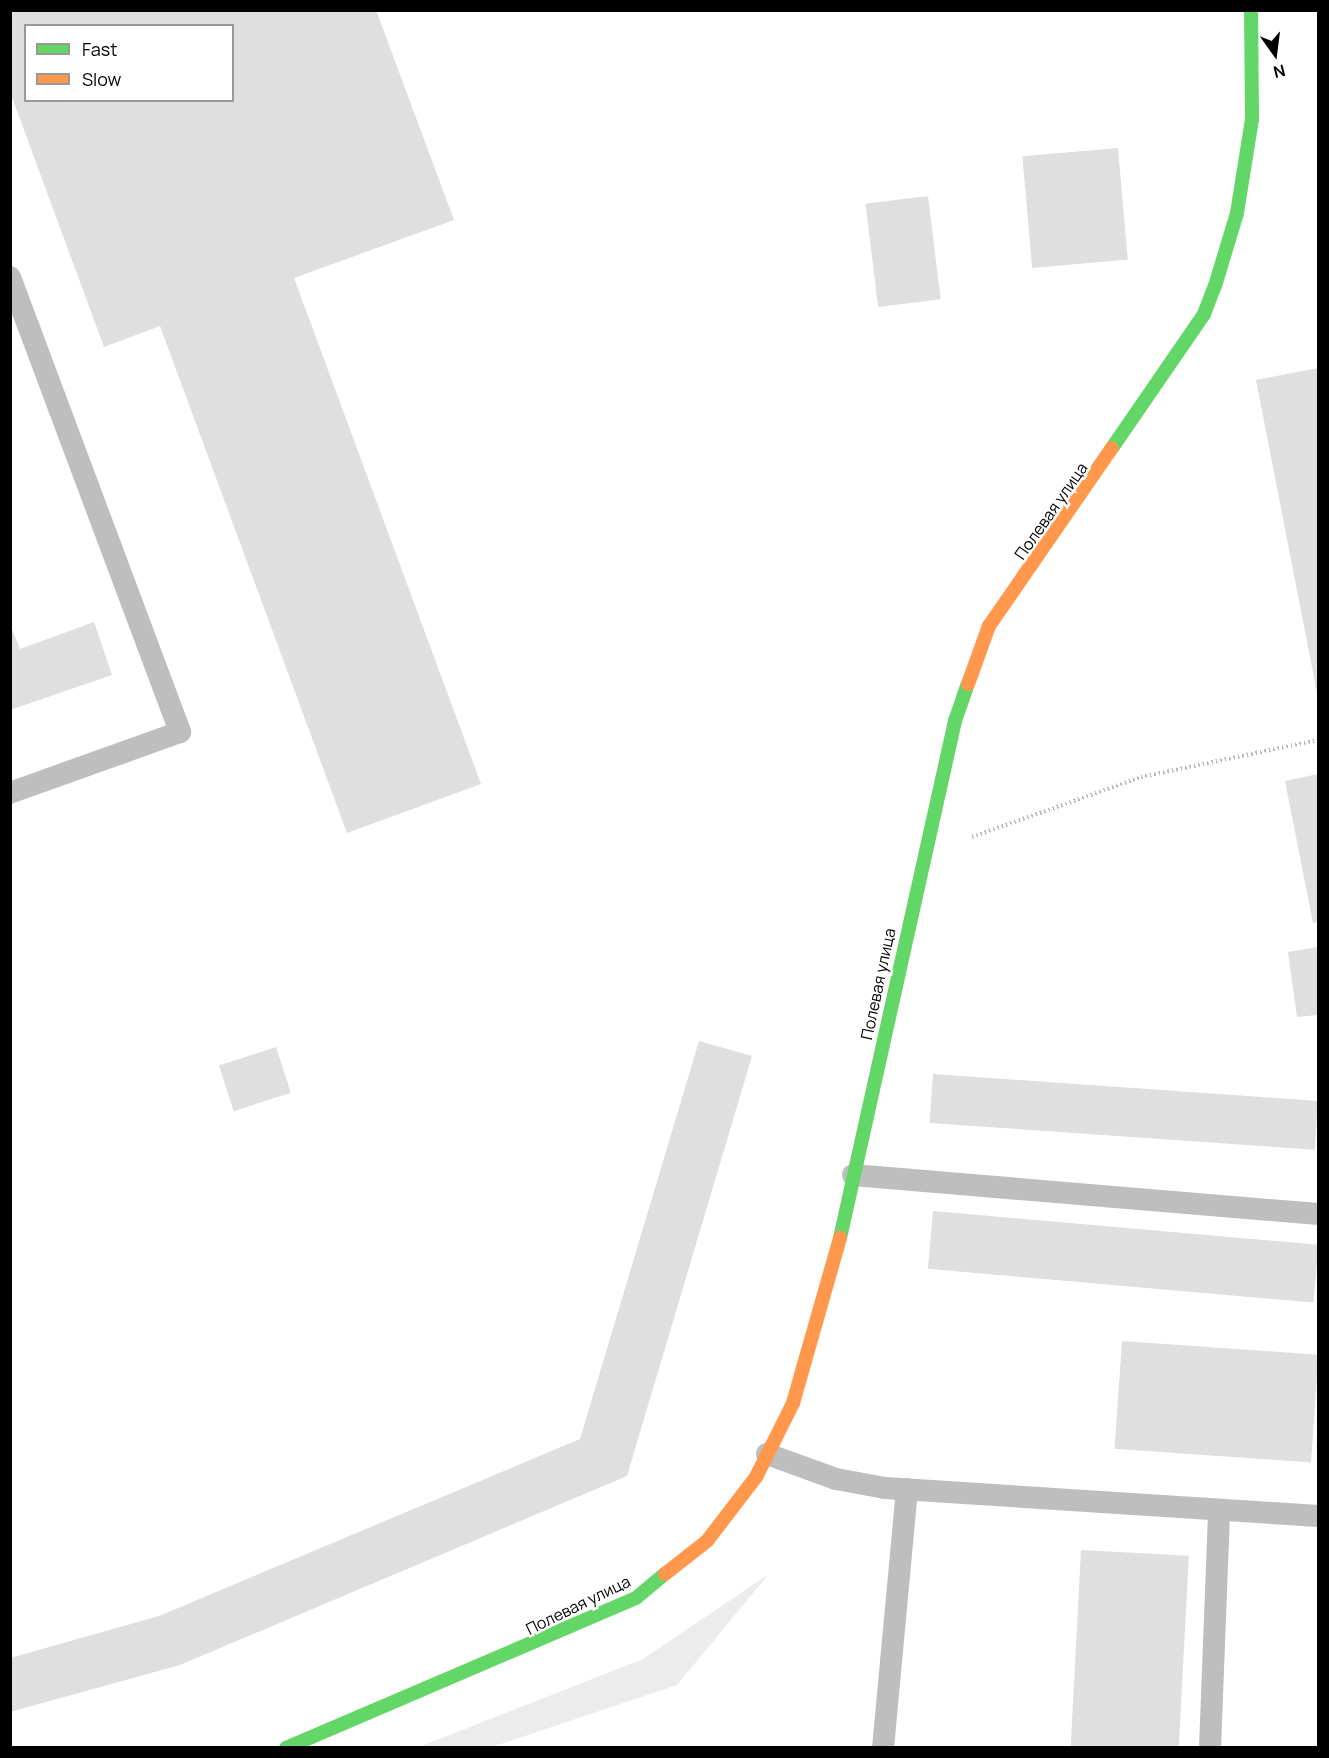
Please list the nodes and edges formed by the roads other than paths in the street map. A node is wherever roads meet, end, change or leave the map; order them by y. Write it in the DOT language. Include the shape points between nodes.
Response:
graph roads {
  1 [pos="1251,10"];
  2 [pos="10,277"];
  3 [pos="10,793"];
  4 [pos="853,1174"];
  5 [pos="1318,1214"];
  6 [pos="767,1454"];
  7 [pos="908,1490"];
  8 [pos="1219,1510"];
  9 [pos="1318,1516"];
  10 [pos="286,1748"];
  11 [pos="883,1748"];
  12 [pos="1210,1748"];
  1 -- 4 [label="main road, Полевая улица" via="1252,118 1237,213 1215,286 1204,314 989,626 956,721"];
  2 -- 3 [label="lane" via="180,732"];
  4 -- 5 [label="lane"];
  4 -- 6 [label="main road, Полевая улица" via="829,1285 793,1403"];
  6 -- 7 [label="lane" via="836,1479"];
  6 -- 10 [label="main road, Полевая улица" via="707,1541 636,1598"];
  7 -- 8 [label="lane"];
  7 -- 11 [label="lane"];
  8 -- 9 [label="lane"];
  8 -- 12 [label="lane"];
}
